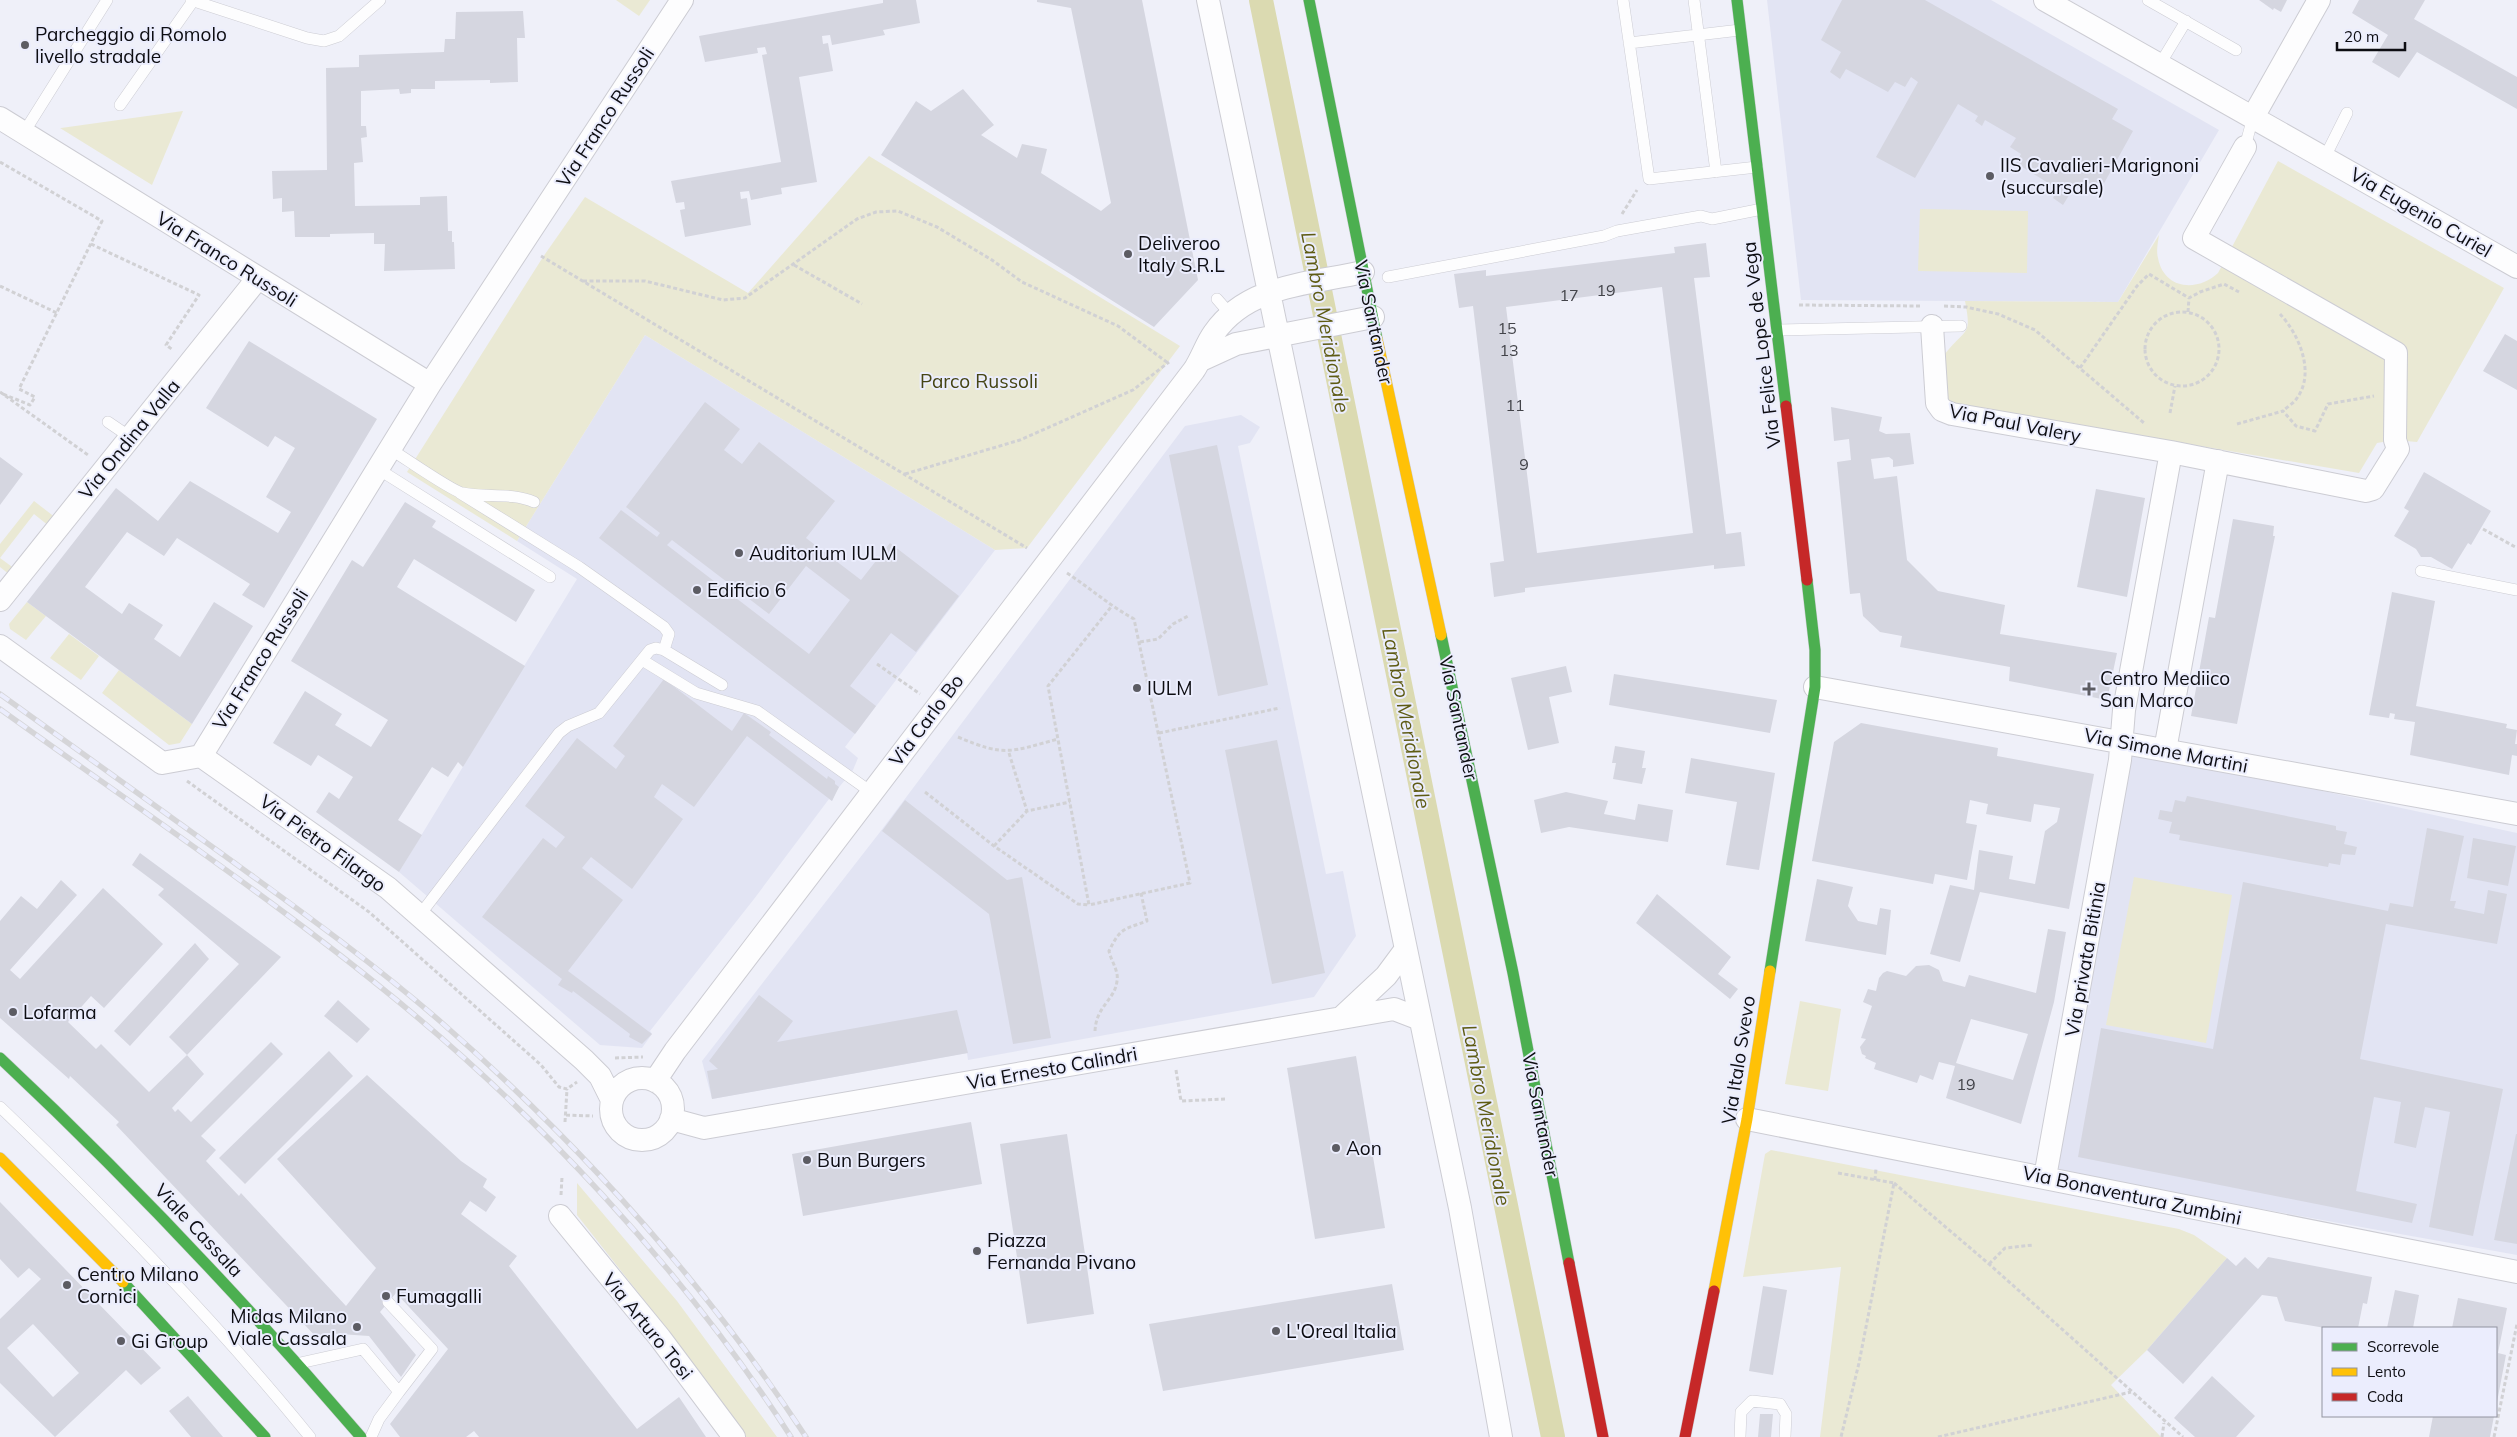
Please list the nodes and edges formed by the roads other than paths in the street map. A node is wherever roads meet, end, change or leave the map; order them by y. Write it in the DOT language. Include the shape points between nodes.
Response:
graph roads {
  1 [pos="107,0"];
  2 [pos="192,0"];
  3 [pos="380,0"];
  4 [pos="682,0"];
  5 [pos="1208,0"];
  6 [pos="1309,0"];
  7 [pos="1623,0"];
  8 [pos="1694,0"];
  9 [pos="1737,0"];
  10 [pos="2045,0"];
  11 [pos="2148,0"];
  12 [pos="2319,0"];
  13 [pos="2186,21"];
  14 [pos="1740,30"];
  15 [pos="1698,35"];
  16 [pos="1629,43"];
  17 [pos="2236,50"];
  18 [pos="2160,64"];
  19 [pos="120,105"];
  20 [pos="2347,113"];
  21 [pos="2253,117"];
  22 [pos="0,118"];
  23 [pos="23,134"];
  24 [pos="2245,148"];
  25 [pos="2325,157"];
  26 [pos="1756,167"];
  27 [pos="1716,172"];
  28 [pos="1762,209"];
  29 [pos="2517,267"];
  30 [pos="1356,273"];
  31 [pos="1388,277"];
  32 [pos="258,278"];
  33 [pos="1277,289"];
  34 [pos="1933,313"];
  35 [pos="1366,319"];
  36 [pos="1960,326"];
  37 [pos="1777,330"];
  38 [pos="1286,335"];
  39 [pos="1200,360"];
  40 [pos="430,384"];
  41 [pos="108,422"];
  42 [pos="130,437"];
  43 [pos="390,449"];
  44 [pos="2171,452"];
  45 [pos="2218,461"];
  46 [pos="378,469"];
  47 [pos="460,493"];
  48 [pos="534,502"];
  49 [pos="2421,570"];
  50 [pos="550,577"];
  51 [pos="2517,590"];
  52 [pos="0,600"];
  53 [pos="0,646"];
  54 [pos="664,650"];
  55 [pos="642,660"];
  56 [pos="722,685"];
  57 [pos="1815,687"];
  58 [pos="2122,741"];
  59 [pos="2165,750"];
  60 [pos="201,756"];
  61 [pos="871,792"];
  62 [pos="2517,814"];
  63 [pos="419,916"];
  64 [pos="1406,949"];
  65 [pos="1341,1018"];
  66 [pos="1420,1019"];
  67 [pos="0,1058"];
  68 [pos="655,1081"];
  69 [pos="612,1100"];
  70 [pos="0,1107"];
  71 [pos="1747,1119"];
  72 [pos="671,1120"];
  73 [pos="0,1158"];
  74 [pos="2045,1177"];
  75 [pos="560,1216"];
  76 [pos="2517,1272"];
  77 [pos="388,1302"];
  78 [pos="299,1364"];
  79 [pos="399,1392"];
  80 [pos="265,1437"];
  81 [pos="310,1437"];
  82 [pos="361,1437"];
  83 [pos="370,1437"];
  84 [pos="734,1437"];
  85 [pos="1501,1437"];
  86 [pos="1603,1437"];
  87 [pos="1685,1437"];
  88 [pos="1740,1437"];
  89 [pos="1785,1437"];
  1 -- 23 [label="lane"];
  2 -- 3 [label="lane" via="324,41 339,36"];
  2 -- 19 [label="lane"];
  4 -- 40 [label="street, Via Franco Russoli"];
  5 -- 33 [label="street"];
  6 -- 30 [label="street, Via Santander"];
  7 -- 16 [label="lane"];
  8 -- 15 [label="lane"];
  9 -- 14 [label="street, Via Felice Lope de Vega"];
  10 -- 18 [label="street, Via Eugenio Curiel"];
  11 -- 13 [label="lane"];
  12 -- 21 [label="street"];
  13 -- 17 [label="lane"];
  13 -- 18 [label="lane"];
  14 -- 15 [label="lane"];
  14 -- 26 [label="street, Via Felice Lope de Vega"];
  15 -- 16 [label="lane"];
  15 -- 27 [label="lane"];
  16 -- 27 [label="lane" via="1648,179"];
  18 -- 21 [label="street, Via Eugenio Curiel"];
  20 -- 25 [label="lane"];
  21 -- 24 [label="lane"];
  21 -- 25 [label="street, Via Eugenio Curiel"];
  22 -- 23 [label="street, Via Franco Russoli"];
  23 -- 32 [label="street, Via Franco Russoli"];
  24 -- 45 [label="street, Via Paul Valery" via="2194,238 2396,353 2395,440 2398,449 2378,484 2369,491"];
  25 -- 29 [label="street, Via Eugenio Curiel"];
  26 -- 27 [label="lane"];
  26 -- 28 [label="street, Via Felice Lope de Vega"];
  28 -- 31 [label="lane" via="1618,230 1604,236"];
  28 -- 37 [label="street, Via Felice Lope de Vega"];
  30 -- 33 [label="street, Via Carlo Bo"];
  30 -- 35 [label="street, Via Santander"];
  32 -- 40 [label="street, Via Franco Russoli"];
  32 -- 42 [label="street, Via Ondina Valla"];
  33 -- 38 [label="street"];
  33 -- 39 [label="street, Via Carlo Bo" via="1241,305 1224,307"];
  34 -- 36 [label="lane"];
  34 -- 37 [label="lane"];
  34 -- 44 [label="street, Via Paul Valery" via="1937,403 1942,410"];
  35 -- 38 [label="street, Via Carlo Bo"];
  35 -- 86 [label="street, Via Santander" via="1513,973"];
  37 -- 57 [label="street, Via Felice Lope de Vega" via="1815,650"];
  38 -- 39 [label="street, Via Carlo Bo" via="1236,344"];
  38 -- 64 [label="street"];
  39 -- 61 [label="street, Via Carlo Bo"];
  40 -- 43 [label="street, Via Franco Russoli"];
  41 -- 42 [label="lane"];
  42 -- 52 [label="street, Via Ondina Valla"];
  43 -- 46 [label="street, Via Franco Russoli"];
  43 -- 47 [label="lane"];
  44 -- 45 [label="street, Via Paul Valery"];
  44 -- 58 [label="street" via="2124,710"];
  45 -- 59 [label="street"];
  46 -- 50 [label="lane"];
  46 -- 60 [label="street, Via Franco Russoli"];
  47 -- 48 [label="lane" via="504,495"];
  47 -- 54 [label="lane" via="579,567 664,627 669,634"];
  49 -- 51 [label="lane"];
  53 -- 60 [label="street" via="162,763"];
  54 -- 55 [label="lane" via="650,650"];
  54 -- 56 [label="lane"];
  55 -- 61 [label="lane" via="696,693 757,711"];
  55 -- 63 [label="lane" via="599,713 559,733"];
  57 -- 58 [label="street, Via Simone Martini"];
  57 -- 71 [label="street, Via Italo Svevo"];
  58 -- 59 [label="street, Via Simone Martini"];
  58 -- 74 [label="street, Via privata Bitinia"];
  59 -- 62 [label="street, Via Simone Martini"];
  60 -- 63 [label="street, Via Pietro Filargo" via="388,888"];
  61 -- 68 [label="street, Via Carlo Bo"];
  63 -- 69 [label="street, Via Pietro Filargo" via="584,1060 600,1076"];
  64 -- 65 [label="street" via="1386,976"];
  64 -- 66 [label="street"];
  65 -- 66 [label="street, Via Ernesto Calindri" via="1396,1009"];
  65 -- 72 [label="street, Via Ernesto Calindri" via="704,1128"];
  66 -- 85 [label="street" via="1460,1208"];
  67 -- 78 [label="street, Viale Cassala" via="140,1192"];
  68 -- 69 [label="street" via="640,1078 630,1081 618,1090"];
  68 -- 72 [label="street" via="670,1098"];
  69 -- 72 [label="street" via="614,1122 629,1137 640,1140 654,1137"];
  70 -- 81 [label="lane" via="155,1263"];
  71 -- 74 [label="street, Via Bonaventura Zumbini"];
  71 -- 87 [label="street, Via Italo Svevo"];
  73 -- 80 [label="street" via="120,1277"];
  74 -- 76 [label="street, Via Bonaventura Zumbini"];
  75 -- 84 [label="street, Via Arturo Tosi" via="660,1338"];
  77 -- 79 [label="lane" via="432,1350"];
  78 -- 79 [label="lane" via="364,1349"];
  78 -- 82 [label="street, Viale Cassala"];
  79 -- 83 [label="lane" via="378,1419"];
  88 -- 89 [label="lane" via="1741,1412 1752,1401 1780,1404 1786,1414"];
}
